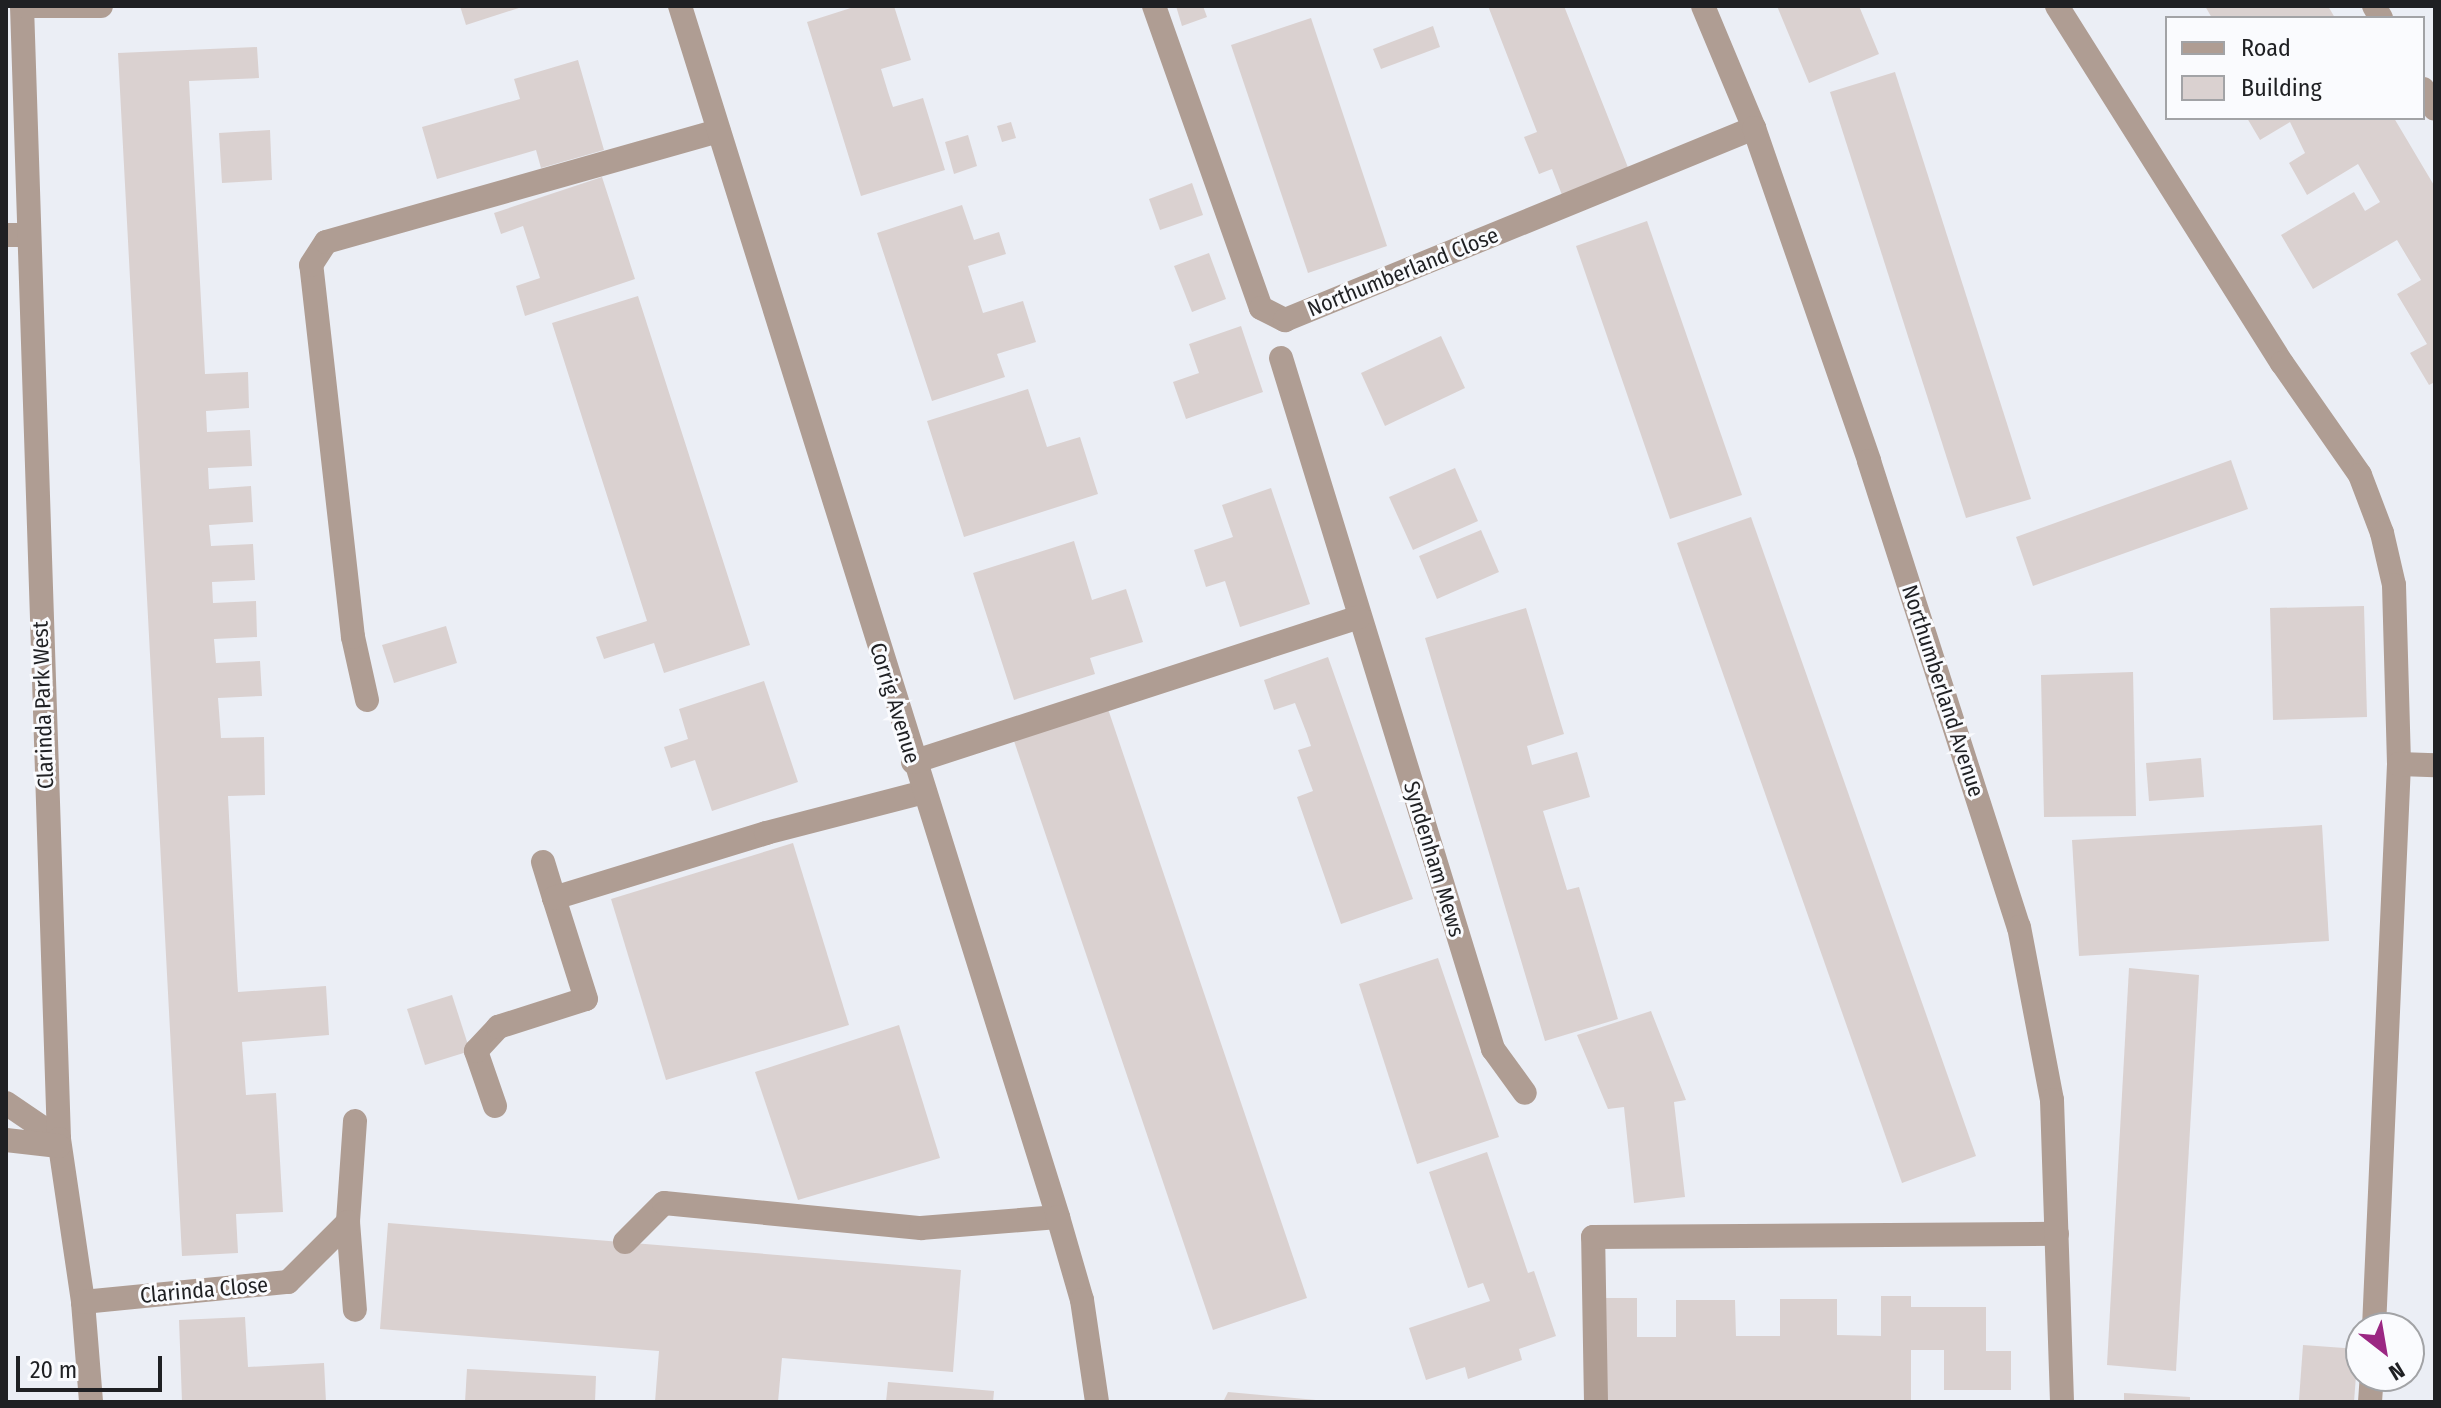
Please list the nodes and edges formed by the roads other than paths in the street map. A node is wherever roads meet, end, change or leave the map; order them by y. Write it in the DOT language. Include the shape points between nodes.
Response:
graph roads {
  1 [pos="22,6"];
  2 [pos="101,6"];
  3 [pos="680,6"];
  4 [pos="1154,6"];
  5 [pos="1703,6"];
  6 [pos="2057,6"];
  7 [pos="1754,128"];
  8 [pos="719,131"];
  9 [pos="15,143"];
  10 [pos="16,235"];
  11 [pos="1281,358"];
  12 [pos="1359,617"];
  13 [pos="367,700"];
  14 [pos="913,762"];
  15 [pos="2399,764"];
  16 [pos="2435,765"];
  17 [pos="925,792"];
  18 [pos="543,862"];
  19 [pos="554,898"];
  20 [pos="1525,1093"];
  21 [pos="6,1103"];
  22 [pos="495,1106"];
  23 [pos="355,1121"];
  24 [pos="6,1140"];
  25 [pos="59,1142"];
  26 [pos="1058,1217"];
  27 [pos="348,1222"];
  28 [pos="2057,1234"];
  29 [pos="625,1242"];
  30 [pos="83,1302"];
  31 [pos="355,1310"];
  32 [pos="2375,1312"];
  33 [pos="91,1402"];
  34 [pos="1097,1402"];
  35 [pos="1596,1402"];
  36 [pos="2062,1402"];
  1 -- 2 [label="street"];
  1 -- 9 [label="street, Clarinda Park West"];
  3 -- 8 [label="street, Corrig Avenue"];
  4 -- 7 [label="street, Northumberland Close" via="1261,308 1285,320"];
  5 -- 7 [label="street, Northumberland Avenue"];
  6 -- 15 [label="street" via="2273,350 2360,475 2394,585"];
  7 -- 28 [label="street, Northumberland Avenue" via="1869,461 2019,927 2052,1100"];
  8 -- 13 [label="street" via="326,242 311,265 353,637"];
  8 -- 14 [label="street, Corrig Avenue"];
  9 -- 10 [label="street, Clarinda Park West"];
  10 -- 25 [label="street, Clarinda Park West"];
  11 -- 12 [label="street, Syndenham Mews"];
  12 -- 14 [label="street"];
  12 -- 20 [label="street, Syndenham Mews" via="1493,1049"];
  14 -- 17 [label="street, Corrig Avenue"];
  15 -- 16 [label="street"];
  15 -- 32 [label="street"];
  17 -- 19 [label="street" via="766,833"];
  17 -- 26 [label="street, Corrig Avenue"];
  18 -- 19 [label="street"];
  19 -- 22 [label="street" via="586,999 498,1027 476,1051"];
  21 -- 25 [label="street"];
  23 -- 27 [label="street"];
  24 -- 25 [label="street"];
  25 -- 30 [label="street, Clarinda Park West"];
  26 -- 29 [label="street" via="921,1228 664,1203"];
  26 -- 34 [label="street, Corrig Avenue" via="1082,1300"];
  27 -- 30 [label="street, Clarinda Close" via="288,1282"];
  27 -- 31 [label="street"];
  28 -- 35 [label="street" via="1593,1237"];
  28 -- 36 [label="street, Northumberland Avenue"];
  30 -- 33 [label="street, Clarinda Park West"];
}
